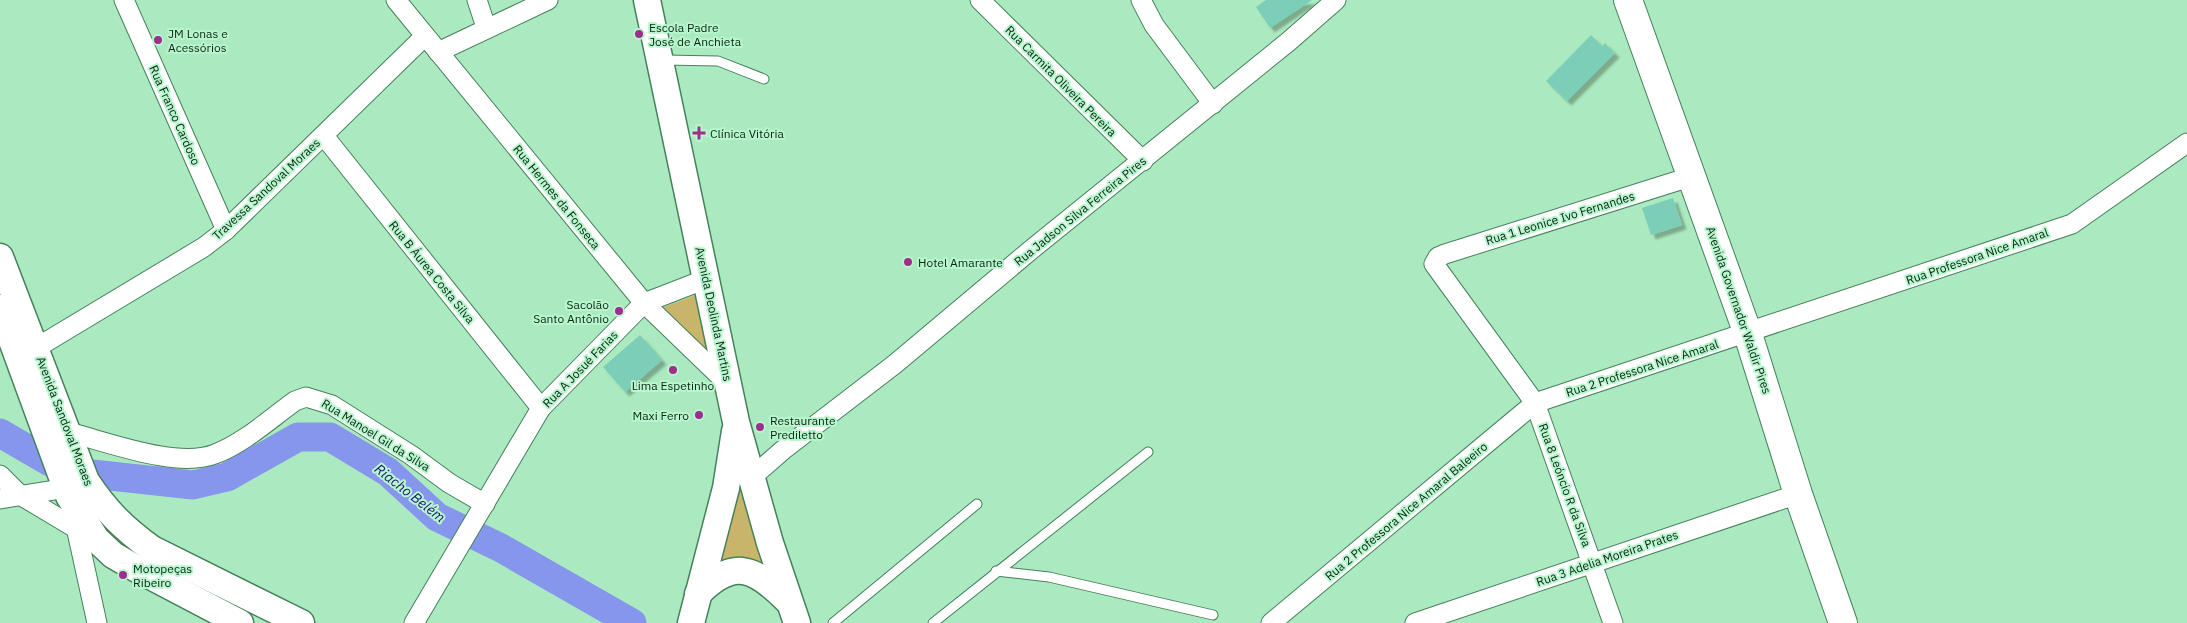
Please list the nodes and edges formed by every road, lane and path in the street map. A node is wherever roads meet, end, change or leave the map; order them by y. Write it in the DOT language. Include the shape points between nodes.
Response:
graph roads {
  1 [pos="124,0"];
  2 [pos="396,0"];
  3 [pos="477,0"];
  4 [pos="548,0"];
  5 [pos="647,0"];
  6 [pos="980,0"];
  7 [pos="1141,0"];
  8 [pos="1336,0"];
  9 [pos="1628,0"];
  10 [pos="486,27"];
  11 [pos="425,36"];
  12 [pos="438,52"];
  13 [pos="660,60"];
  14 [pos="764,80"];
  15 [pos="1213,104"];
  16 [pos="324,136"];
  17 [pos="2187,143"];
  18 [pos="1143,161"];
  19 [pos="1693,176"];
  20 [pos="226,230"];
  21 [pos="0,257"];
  22 [pos="1435,267"];
  23 [pos="706,279"];
  24 [pos="644,304"];
  25 [pos="0,308"];
  26 [pos="1748,334"];
  27 [pos="36,348"];
  28 [pos="728,384"];
  29 [pos="1535,403"];
  30 [pos="541,408"];
  31 [pos="736,422"];
  32 [pos="58,437"];
  33 [pos="1148,452"];
  34 [pos="0,475"];
  35 [pos="752,477"];
  36 [pos="72,479"];
  37 [pos="1798,494"];
  38 [pos="20,495"];
  39 [pos="0,499"];
  40 [pos="977,504"];
  41 [pos="481,511"];
  42 [pos="76,529"];
  43 [pos="1593,563"];
  44 [pos="996,571"];
  45 [pos="698,594"];
  46 [pos="793,613"];
  47 [pos="1213,615"];
  48 [pos="1276,621"];
  49 [pos="97,623"];
  50 [pos="240,623"];
  51 [pos="301,623"];
  52 [pos="414,623"];
  53 [pos="691,623"];
  54 [pos="833,623"];
  55 [pos="933,623"];
  56 [pos="1416,623"];
  57 [pos="1613,623"];
  58 [pos="1843,623"];
  1 -- 20 [label="street, Rua Franco Cardoso"];
  2 -- 11 [label="street, Rua Hermes da Fonseca"];
  3 -- 10 [label="street"];
  4 -- 10 [label="street"];
  5 -- 13 [label="main road, Avenida Deolinda Martins"];
  6 -- 18 [label="street, Rua Carmita Oliveira Pereira"];
  7 -- 15 [label="street" via="1154,24"];
  8 -- 15 [label="street, Rua Jadson Silva Ferreira Pires"];
  9 -- 19 [label="main road, Avenida Governador Waldir Pires"];
  10 -- 12 [label="street"];
  11 -- 12 [label="street, Rua Hermes da Fonseca"];
  11 -- 16 [label="street, Travessa Sandoval Moraes"];
  12 -- 24 [label="street, Rua Hermes da Fonseca"];
  13 -- 14 [label="lane" via="718,61"];
  13 -- 23 [label="main road, Avenida Deolinda Martins"];
  15 -- 18 [label="street, Rua Jadson Silva Ferreira Pires"];
  16 -- 20 [label="street, Travessa Sandoval Moraes"];
  16 -- 30 [label="street, Rua B Áurea Costa Silva"];
  17 -- 26 [label="street, Rua Professora Nice Amaral" via="2072,224"];
  18 -- 35 [label="street, Rua Jadson Silva Ferreira Pires"];
  19 -- 22 [label="street, Rua 1 Leonice Ivo Fernandes" via="1445,254 1435,260"];
  19 -- 26 [label="main road, Avenida Governador Waldir Pires"];
  20 -- 27 [label="street, Travessa Sandoval Moraes" via="204,247"];
  21 -- 27 [label="main road, Avenida Sandoval Moraes"];
  22 -- 29 [label="street, Rua 8 Leóncio R da Silva"];
  23 -- 24 [label="street"];
  23 -- 28 [label="main road, Avenida Deolinda Martins"];
  24 -- 28 [label="street, Rua Hermes da Fonseca"];
  24 -- 30 [label="street, Rua A Josué Farias"];
  25 -- 32 [label="main road, Avenida Sandoval Moraes"];
  26 -- 29 [label="street, Rua 2 Professora Nice Amaral"];
  26 -- 37 [label="main road, Avenida Governador Waldir Pires"];
  27 -- 32 [label="main road, Avenida Sandoval Moraes"];
  28 -- 31 [label="main road, Avenida Deolinda Martins"];
  29 -- 43 [label="street, Rua 8 Leóncio R da Silva"];
  29 -- 48 [label="street, Rua 2 Professora Nice Amaral Baleeiro"];
  30 -- 41 [label="street, Rua A Josué Farias"];
  31 -- 35 [label="main road, Avenida Deolinda Martins"];
  31 -- 45 [label="main road" via="726,488"];
  32 -- 36 [label="main road, Avenida Sandoval Moraes"];
  32 -- 41 [label="street, Rua Manoel Gil da Silva" via="166,458 191,459 214,455 230,447 296,401 306,397 318,399 353,418 449,483"];
  33 -- 44 [label="lane"];
  34 -- 38 [label="street"];
  35 -- 46 [label="main road, Avenida Deolinda Martins"];
  36 -- 38 [label="street"];
  36 -- 42 [label="street"];
  36 -- 50 [label="main road, Avenida Sandoval Moraes" via="96,539 113,555"];
  36 -- 51 [label="main road, Avenida Sandoval Moraes" via="130,533 152,548"];
  37 -- 43 [label="street, Rua 3 Adelia Moreira Prates"];
  37 -- 58 [label="main road, Avenida Governador Waldir Pires"];
  38 -- 39 [label="street"];
  38 -- 42 [label="street"];
  40 -- 54 [label="lane"];
  41 -- 52 [label="street, Rua A Josué Farias"];
  42 -- 49 [label="street"];
  43 -- 56 [label="street, Rua 3 Adelia Moreira Prates"];
  43 -- 57 [label="street, Rua 8 Leóncio R da Silva"];
  44 -- 47 [label="lane" via="1048,577"];
  44 -- 55 [label="lane"];
  45 -- 46 [label="main road" via="720,574 732,570 749,572 764,578"];
  45 -- 53 [label="main road"];
}
